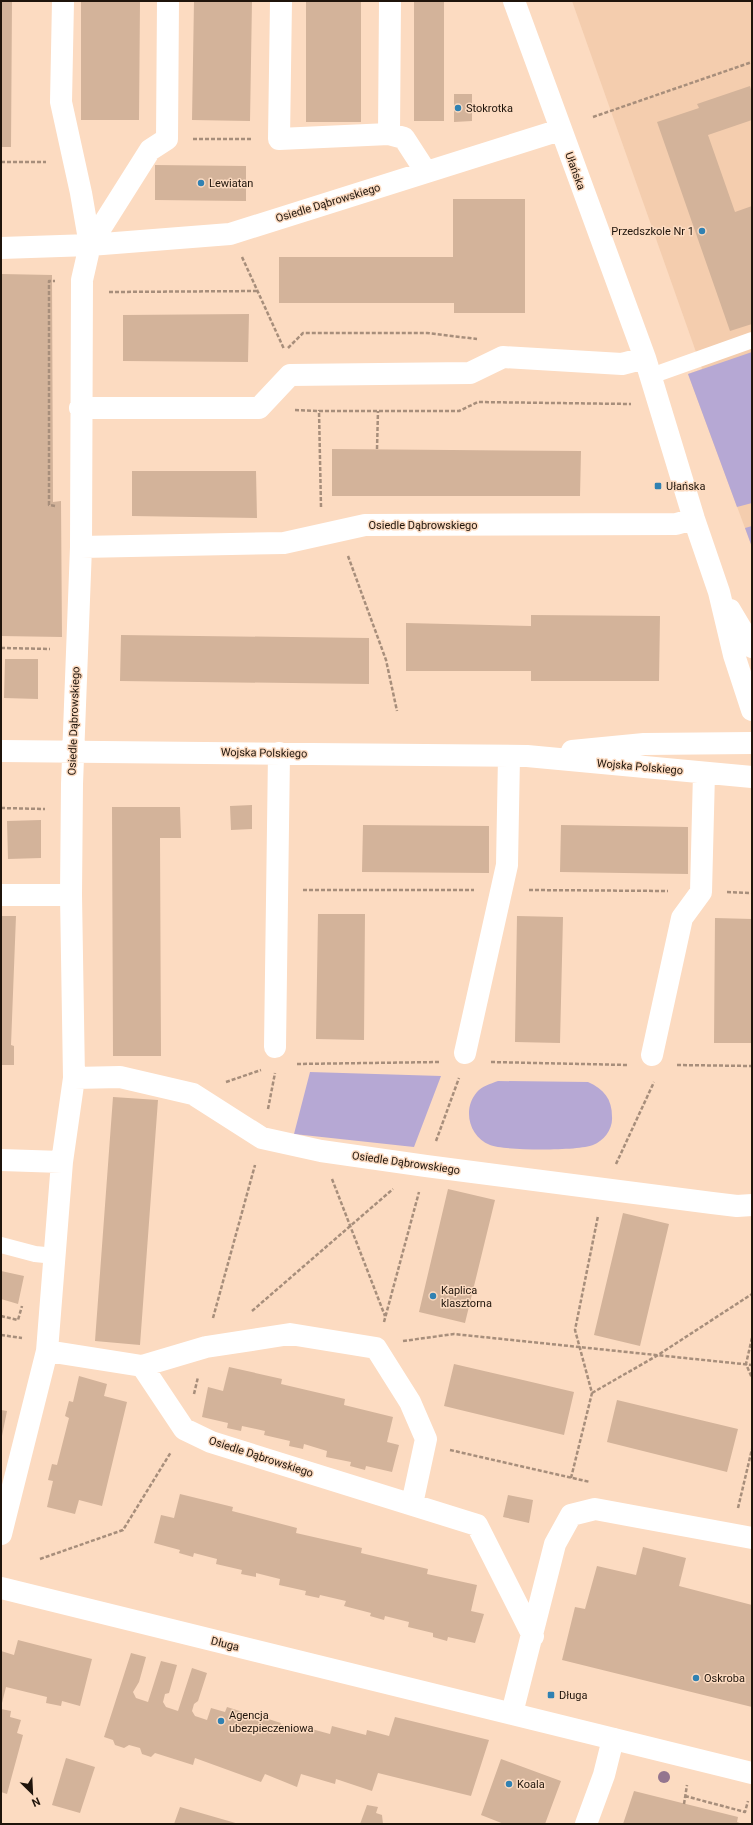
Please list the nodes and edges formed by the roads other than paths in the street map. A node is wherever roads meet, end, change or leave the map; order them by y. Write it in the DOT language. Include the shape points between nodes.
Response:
graph roads {
  1 [pos="63,1"];
  2 [pos="168,1"];
  3 [pos="281,1"];
  4 [pos="390,1"];
  5 [pos="514,1"];
  6 [pos="560,130"];
  7 [pos="389,134"];
  8 [pos="426,172"];
  9 [pos="90,245"];
  10 [pos="1,248"];
  11 [pos="752,340"];
  12 [pos="648,367"];
  13 [pos="80,408"];
  14 [pos="694,518"];
  15 [pos="81,547"];
  16 [pos="719,592"];
  17 [pos="752,647"];
  18 [pos="752,710"];
  19 [pos="752,743"];
  20 [pos="752,749"];
  21 [pos="1,751"];
  22 [pos="73,752"];
  23 [pos="279,754"];
  24 [pos="518,756"];
  25 [pos="704,773"];
  26 [pos="752,776"];
  27 [pos="1,895"];
  28 [pos="71,895"];
  29 [pos="275,1047"];
  30 [pos="465,1053"];
  31 [pos="652,1055"];
  32 [pos="74,1078"];
  33 [pos="1,1160"];
  34 [pos="62,1162"];
  35 [pos="752,1205"];
  36 [pos="1,1245"];
  37 [pos="55,1256"];
  38 [pos="47,1351"];
  39 [pos="142,1366"];
  40 [pos="412,1504"];
  41 [pos="1,1534"];
  42 [pos="752,1538"];
  43 [pos="1,1588"];
  44 [pos="533,1636"];
  45 [pos="512,1713"];
  46 [pos="613,1739"];
  47 [pos="752,1773"];
  48 [pos="586,1824"];
  1 -- 9 [label="street" via="61,102"];
  2 -- 9 [label="street" via="167,138 150,150"];
  3 -- 7 [label="street" via="279,139"];
  4 -- 7 [label="street"];
  5 -- 6 [label="street, Ułańska"];
  6 -- 8 [label="street, Osiedle Dąbrowskiego"];
  6 -- 12 [label="street, Ułańska"];
  7 -- 8 [label="street" via="404,138"];
  8 -- 9 [label="street, Osiedle Dąbrowskiego" via="230,234"];
  9 -- 10 [label="street, Osiedle Dąbrowskiego"];
  9 -- 13 [label="street, Osiedle Dąbrowskiego" via="81,292"];
  11 -- 12 [label="lane"];
  12 -- 13 [label="street" via="502,357 470,373 290,375 259,408"];
  12 -- 14 [label="street, Ułańska"];
  13 -- 15 [label="street, Osiedle Dąbrowskiego"];
  14 -- 15 [label="street, Osiedle Dąbrowskiego" via="676,524 365,525 284,543"];
  14 -- 16 [label="street, Ułańska"];
  15 -- 22 [label="street, Osiedle Dąbrowskiego"];
  16 -- 17 [label="street, Ułańska"];
  16 -- 18 [label="street, Ułańska" via="734,655"];
  19 -- 24 [label="street, Wojska Polskiego" via="644,744"];
  20 -- 26 [label="street" via="749,766"];
  21 -- 22 [label="street, Wojska Polskiego"];
  22 -- 23 [label="street, Wojska Polskiego"];
  22 -- 28 [label="street, Osiedle Dąbrowskiego"];
  23 -- 24 [label="street, Wojska Polskiego"];
  23 -- 29 [label="street"];
  24 -- 25 [label="street, Wojska Polskiego"];
  24 -- 30 [label="street" via="507,864"];
  25 -- 26 [label="street, Wojska Polskiego"];
  25 -- 31 [label="street" via="701,892 682,918"];
  27 -- 28 [label="street"];
  28 -- 32 [label="street, Osiedle Dąbrowskiego"];
  32 -- 34 [label="street, Osiedle Dąbrowskiego"];
  32 -- 35 [label="street, Osiedle Dąbrowskiego" via="120,1077 193,1094 262,1138 321,1151 736,1206"];
  33 -- 34 [label="street"];
  34 -- 37 [label="street, Osiedle Dąbrowskiego"];
  36 -- 37 [label="lane" via="35,1254"];
  37 -- 38 [label="street, Osiedle Dąbrowskiego"];
  38 -- 39 [label="street"];
  38 -- 41 [label="street, Osiedle Dąbrowskiego"];
  39 -- 40 [label="street, Osiedle Dąbrowskiego" via="184,1430 211,1442"];
  39 -- 40 [label="street" via="206,1347 290,1334 378,1343 410,1402 426,1439"];
  40 -- 44 [label="street, Osiedle Dąbrowskiego" via="477,1525"];
  42 -- 44 [label="street" via="595,1509 571,1515 555,1544"];
  43 -- 45 [label="street, Długa"];
  44 -- 45 [label="street"];
  45 -- 46 [label="street, Długa"];
  46 -- 47 [label="street, Długa"];
  46 -- 48 [label="street" via="604,1775"];
}
